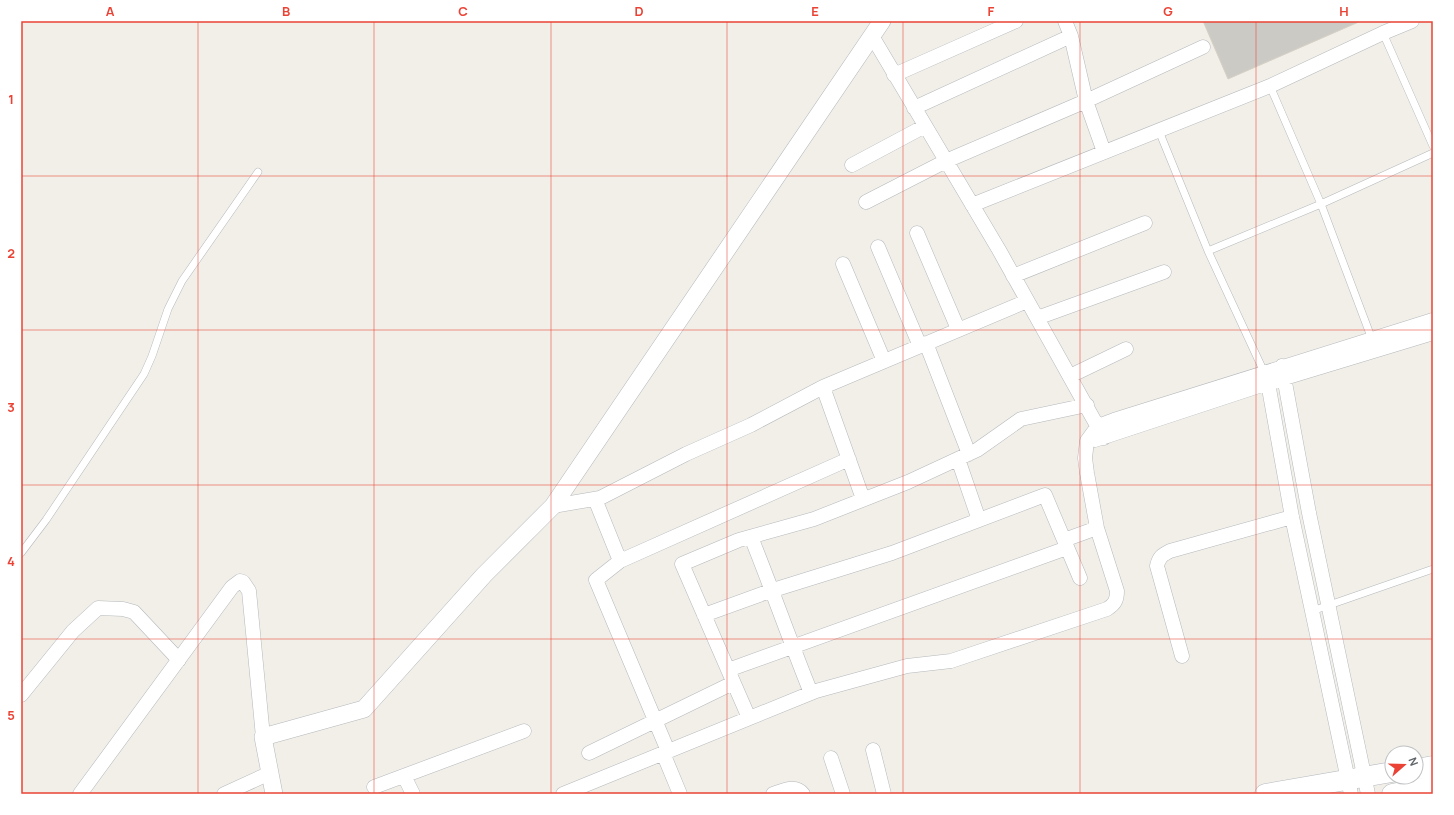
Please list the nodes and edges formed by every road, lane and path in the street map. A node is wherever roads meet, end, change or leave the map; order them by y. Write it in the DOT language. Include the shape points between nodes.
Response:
graph roads {
  1 [pos="882,21"];
  2 [pos="1016,21"];
  3 [pos="1065,21"];
  4 [pos="1412,21"];
  5 [pos="1383,33"];
  6 [pos="872,36"];
  7 [pos="1071,36"];
  8 [pos="1202,47"];
  9 [pos="894,75"];
  10 [pos="1270,86"];
  11 [pos="1086,101"];
  12 [pos="914,108"];
  13 [pos="925,126"];
  14 [pos="1159,131"];
  15 [pos="1433,146"];
  16 [pos="1104,152"];
  17 [pos="1433,153"];
  18 [pos="946,161"];
  19 [pos="852,165"];
  20 [pos="258,172"];
  21 [pos="866,202"];
  22 [pos="1321,204"];
  23 [pos="972,205"];
  24 [pos="1145,223"];
  25 [pos="918,233"];
  26 [pos="878,247"];
  27 [pos="1208,251"];
  28 [pos="843,264"];
  29 [pos="1164,272"];
  30 [pos="1013,276"];
  31 [pos="1027,301"];
  32 [pos="1037,318"];
  33 [pos="1433,320"];
  34 [pos="958,330"];
  35 [pos="1433,333"];
  36 [pos="923,344"];
  37 [pos="1374,345"];
  38 [pos="1126,349"];
  39 [pos="884,361"];
  40 [pos="1284,372"];
  41 [pos="1070,376"];
  42 [pos="1266,378"];
  43 [pos="823,387"];
  44 [pos="1087,405"];
  45 [pos="1101,432"];
  46 [pos="963,456"];
  47 [pos="849,459"];
  48 [pos="595,499"];
  49 [pos="863,500"];
  50 [pos="553,506"];
  51 [pos="1292,517"];
  52 [pos="978,520"];
  53 [pos="1097,528"];
  54 [pos="751,537"];
  55 [pos="1066,544"];
  56 [pos="21,553"];
  57 [pos="620,561"];
  58 [pos="1433,569"];
  59 [pos="1080,578"];
  60 [pos="773,590"];
  61 [pos="1329,605"];
  62 [pos="1312,611"];
  63 [pos="704,615"];
  64 [pos="792,646"];
  65 [pos="1182,656"];
  66 [pos="179,660"];
  67 [pos="728,670"];
  68 [pos="733,683"];
  69 [pos="811,693"];
  70 [pos="21,695"];
  71 [pos="748,718"];
  72 [pos="655,720"];
  73 [pos="524,731"];
  74 [pos="263,737"];
  75 [pos="873,750"];
  76 [pos="665,752"];
  77 [pos="589,753"];
  78 [pos="831,758"];
  79 [pos="270,773"];
  80 [pos="1384,775"];
  81 [pos="404,776"];
  82 [pos="1358,786"];
  83 [pos="1433,786"];
  84 [pos="374,787"];
  85 [pos="249,789"];
  86 [pos="80,794"];
  87 [pos="224,794"];
  88 [pos="274,794"];
  89 [pos="413,794"];
  90 [pos="563,794"];
  91 [pos="680,794"];
  92 [pos="773,794"];
  93 [pos="803,794"];
  94 [pos="843,794"];
  95 [pos="884,794"];
  96 [pos="1265,794"];
  97 [pos="1392,794"];
  1 -- 6 [label="street"];
  2 -- 9 [label="street"];
  3 -- 7 [label="street"];
  4 -- 5 [label="street"];
  5 -- 10 [label="street"];
  5 -- 15 [label="lane"];
  6 -- 9 [label="street"];
  6 -- 50 [label="street"];
  7 -- 11 [label="street"];
  7 -- 12 [label="street"];
  8 -- 11 [label="street"];
  9 -- 12 [label="street"];
  10 -- 14 [label="street"];
  10 -- 22 [label="lane"];
  11 -- 16 [label="street"];
  11 -- 18 [label="street"];
  12 -- 13 [label="street"];
  13 -- 18 [label="street"];
  13 -- 19 [label="street"];
  14 -- 16 [label="street"];
  14 -- 27 [label="lane"];
  16 -- 23 [label="street"];
  17 -- 22 [label="lane"];
  18 -- 21 [label="street"];
  18 -- 23 [label="street"];
  20 -- 56 [label="lane" via="182,281 168,309 144,374"];
  22 -- 27 [label="lane"];
  22 -- 37 [label="lane"];
  23 -- 30 [label="street"];
  24 -- 30 [label="street"];
  25 -- 34 [label="street"];
  26 -- 36 [label="street"];
  27 -- 42 [label="lane"];
  28 -- 39 [label="street"];
  29 -- 32 [label="street"];
  30 -- 31 [label="street"];
  31 -- 32 [label="street"];
  31 -- 34 [label="street"];
  32 -- 41 [label="street"];
  33 -- 37 [label="street"];
  34 -- 36 [label="street"];
  35 -- 37 [label="street"];
  36 -- 39 [label="street"];
  36 -- 46 [label="street"];
  37 -- 40 [label="street"];
  38 -- 41 [label="street"];
  39 -- 43 [label="street"];
  40 -- 42 [label="street"];
  40 -- 61 [label="street" via="1309,513"];
  41 -- 44 [label="street"];
  42 -- 45 [label="street"];
  42 -- 51 [label="street"];
  43 -- 47 [label="street"];
  43 -- 48 [label="street" via="751,425"];
  44 -- 45 [label="street"];
  44 -- 46 [label="street" via="1021,418 977,450"];
  45 -- 53 [label="street" via="1087,442 1085,458"];
  46 -- 49 [label="street"];
  46 -- 52 [label="street"];
  47 -- 49 [label="street"];
  47 -- 57 [label="street"];
  48 -- 50 [label="street"];
  48 -- 57 [label="street"];
  49 -- 54 [label="street" via="814,519"];
  50 -- 74 [label="street" via="484,575 364,709"];
  51 -- 62 [label="street"];
  51 -- 65 [label="street" via="1162,554 1157,566"];
  52 -- 55 [label="street" via="1045,495"];
  52 -- 60 [label="street" via="892,553"];
  53 -- 55 [label="street"];
  53 -- 69 [label="street" via="1117,591 1117,600 1113,606 951,661 907,666"];
  54 -- 60 [label="street"];
  54 -- 63 [label="street" via="682,564"];
  55 -- 59 [label="street"];
  55 -- 64 [label="street"];
  57 -- 72 [label="street" via="596,580"];
  58 -- 61 [label="lane"];
  60 -- 63 [label="street"];
  60 -- 64 [label="street"];
  61 -- 62 [label="lane"];
  61 -- 82 [label="street"];
  62 -- 82 [label="street"];
  63 -- 67 [label="street"];
  64 -- 67 [label="street"];
  64 -- 69 [label="street"];
  66 -- 70 [label="street" via="134,612 98,608 72,631"];
  66 -- 74 [label="street" via="232,587 240,581 244,582 249,591"];
  66 -- 86 [label="street"];
  67 -- 68 [label="street"];
  68 -- 71 [label="street"];
  68 -- 72 [label="street"];
  69 -- 71 [label="street"];
  71 -- 76 [label="street"];
  72 -- 76 [label="street"];
  72 -- 77 [label="street"];
  73 -- 81 [label="street"];
  74 -- 79 [label="street"];
  75 -- 95 [label="street"];
  76 -- 90 [label="street"];
  76 -- 91 [label="street"];
  78 -- 94 [label="street"];
  79 -- 85 [label="street"];
  79 -- 88 [label="street"];
  80 -- 82 [label="main road"];
  81 -- 84 [label="street"];
  81 -- 89 [label="street"];
  82 -- 96 [label="main road"];
  83 -- 97 [label="main road"];
  85 -- 87 [label="street"];
  92 -- 93 [label="street" via="794,788"];
}
